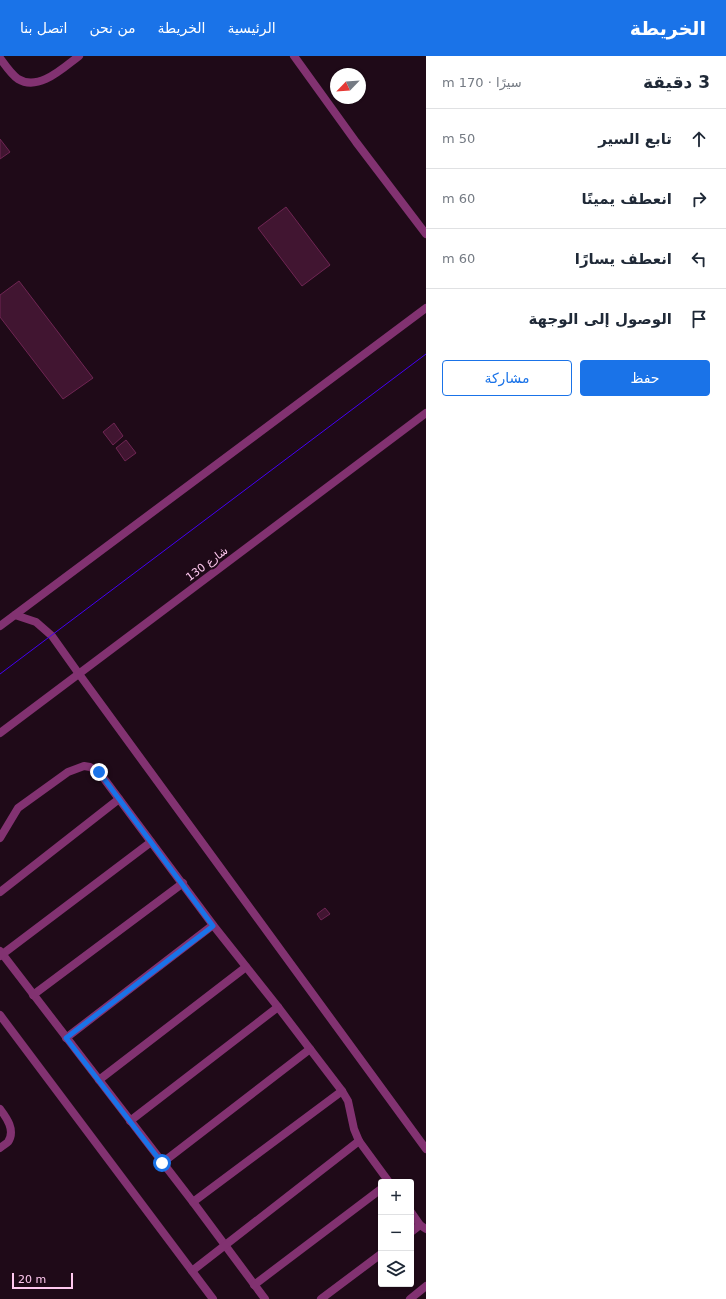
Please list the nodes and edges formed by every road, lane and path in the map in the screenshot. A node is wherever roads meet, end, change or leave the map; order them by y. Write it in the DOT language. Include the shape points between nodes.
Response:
graph roads {
  1 [pos="294,56"];
  2 [pos="77,57"];
  3 [pos="0,58"];
  4 [pos="426,234"];
  5 [pos="426,308"];
  6 [pos="426,413"];
  7 [pos="15,615"];
  8 [pos="0,626"];
  9 [pos="79,674"];
  10 [pos="0,733"];
  11 [pos="119,798"];
  12 [pos="0,838"];
  13 [pos="151,842"];
  14 [pos="183,883"];
  15 [pos="0,892"];
  16 [pos="213,926"];
  17 [pos="1,954"];
  18 [pos="246,967"];
  19 [pos="33,995"];
  20 [pos="278,1007"];
  21 [pos="0,1015"];
  22 [pos="66,1038"];
  23 [pos="310,1049"];
  24 [pos="99,1080"];
  25 [pos="342,1091"];
  26 [pos="0,1109"];
  27 [pos="130,1121"];
  28 [pos="359,1141"];
  29 [pos="0,1148"];
  30 [pos="426,1148"];
  31 [pos="162,1163"];
  32 [pos="387,1179"];
  33 [pos="378,1191"];
  34 [pos="193,1202"];
  35 [pos="413,1215"];
  36 [pos="423,1227"];
  37 [pos="224,1244"];
  38 [pos="378,1256"];
  39 [pos="192,1271"];
  40 [pos="254,1285"];
  41 [pos="426,1286"];
  42 [pos="213,1299"];
  43 [pos="265,1299"];
  44 [pos="321,1299"];
  45 [pos="410,1299"];
  1 -- 4 [label="street"];
  2 -- 3 [label="street" via="50,77 28,83 18,79"];
  5 -- 7 [label="street"];
  6 -- 9 [label="street, شارع 130"];
  7 -- 8 [label="street"];
  7 -- 9 [label="street" via="36,622 52,636"];
  9 -- 10 [label="street, شارع 130"];
  9 -- 30 [label="street"];
  11 -- 12 [label="street" via="99,772 90,767 77,768 18,808"];
  11 -- 13 [label="street"];
  11 -- 15 [label="street"];
  13 -- 14 [label="street"];
  13 -- 17 [label="street"];
  14 -- 16 [label="street"];
  14 -- 19 [label="street"];
  16 -- 18 [label="street"];
  16 -- 22 [label="street"];
  17 -- 19 [label="street"];
  18 -- 20 [label="street"];
  18 -- 24 [label="street"];
  19 -- 22 [label="street"];
  20 -- 23 [label="street"];
  20 -- 27 [label="street"];
  21 -- 39 [label="street"];
  22 -- 24 [label="street"];
  23 -- 25 [label="street"];
  23 -- 31 [label="street"];
  24 -- 27 [label="street"];
  25 -- 28 [label="street" via="348,1101"];
  25 -- 34 [label="street"];
  26 -- 29 [label="street" via="9,1122 10,1135 8,1142"];
  27 -- 31 [label="street"];
  28 -- 32 [label="street"];
  28 -- 37 [label="street"];
  31 -- 34 [label="street"];
  33 -- 40 [label="street"];
  34 -- 37 [label="street"];
  35 -- 36 [label="street"];
  37 -- 39 [label="street"];
  37 -- 40 [label="street"];
  38 -- 44 [label="street"];
  39 -- 42 [label="street"];
  40 -- 43 [label="street"];
  41 -- 45 [label="street"];
}
